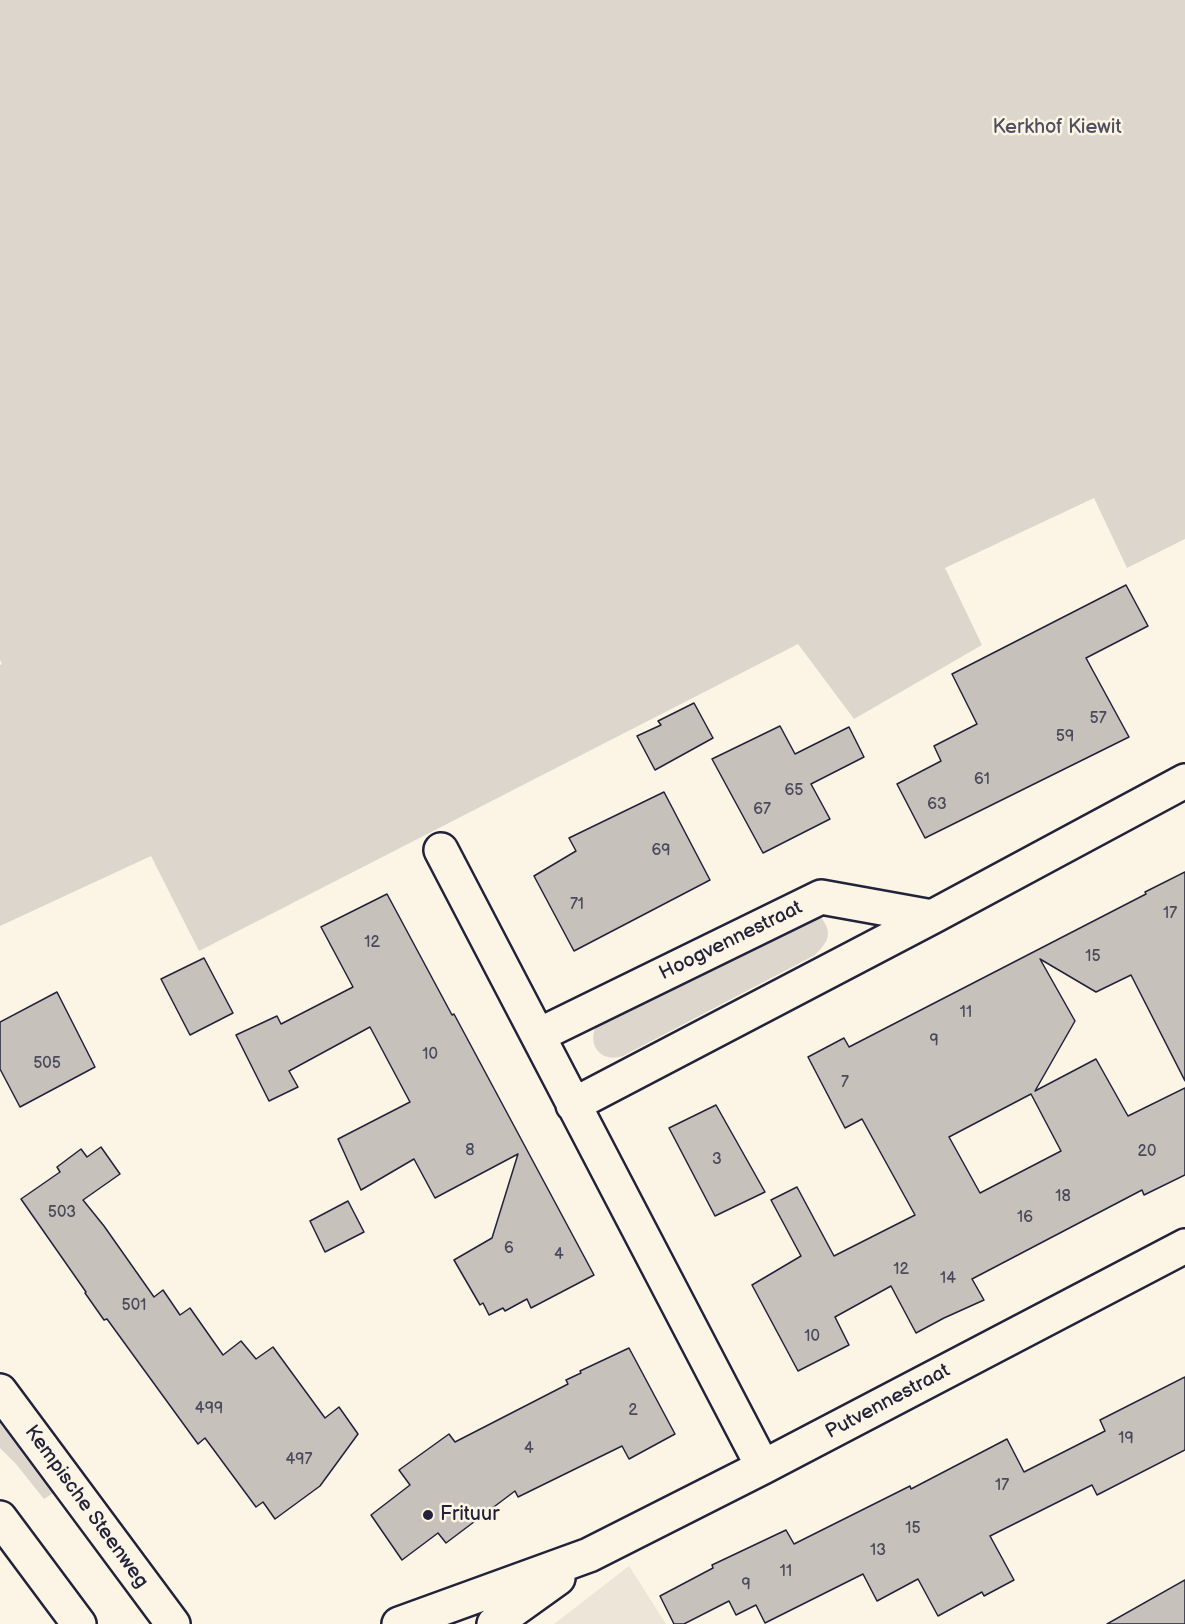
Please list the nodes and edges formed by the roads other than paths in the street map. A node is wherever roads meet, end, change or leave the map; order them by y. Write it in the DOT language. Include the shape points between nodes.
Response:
graph roads {
  1 [pos="1185,781"];
  2 [pos="441,850"];
  3 [pos="932,917"];
  4 [pos="538,1035"];
  5 [pos="573,1105"];
  6 [pos="1185,1246"];
  7 [pos="0,1390"];
  8 [pos="763,1467"];
  9 [pos="0,1518"];
  10 [pos="589,1555"];
  11 [pos="79,1624"];
  12 [pos="173,1624"];
  13 [pos="399,1624"];
  14 [pos="494,1624"];
  1 -- 3 [label="street"];
  2 -- 4 [label="street"];
  3 -- 4 [label="street, Hoogvennestraat" via="821,897"];
  3 -- 5 [label="street"];
  4 -- 5 [label="street"];
  5 -- 8 [label="street"];
  6 -- 8 [label="street, Putvennestraat"];
  7 -- 12 [label="street, Kempische Steenweg"];
  8 -- 10 [label="street, Putvennestraat"];
  9 -- 11 [label="street"];
  10 -- 13 [label="street, Putvennestraat"];
  10 -- 14 [label="street, Putvennestraat"];
}
